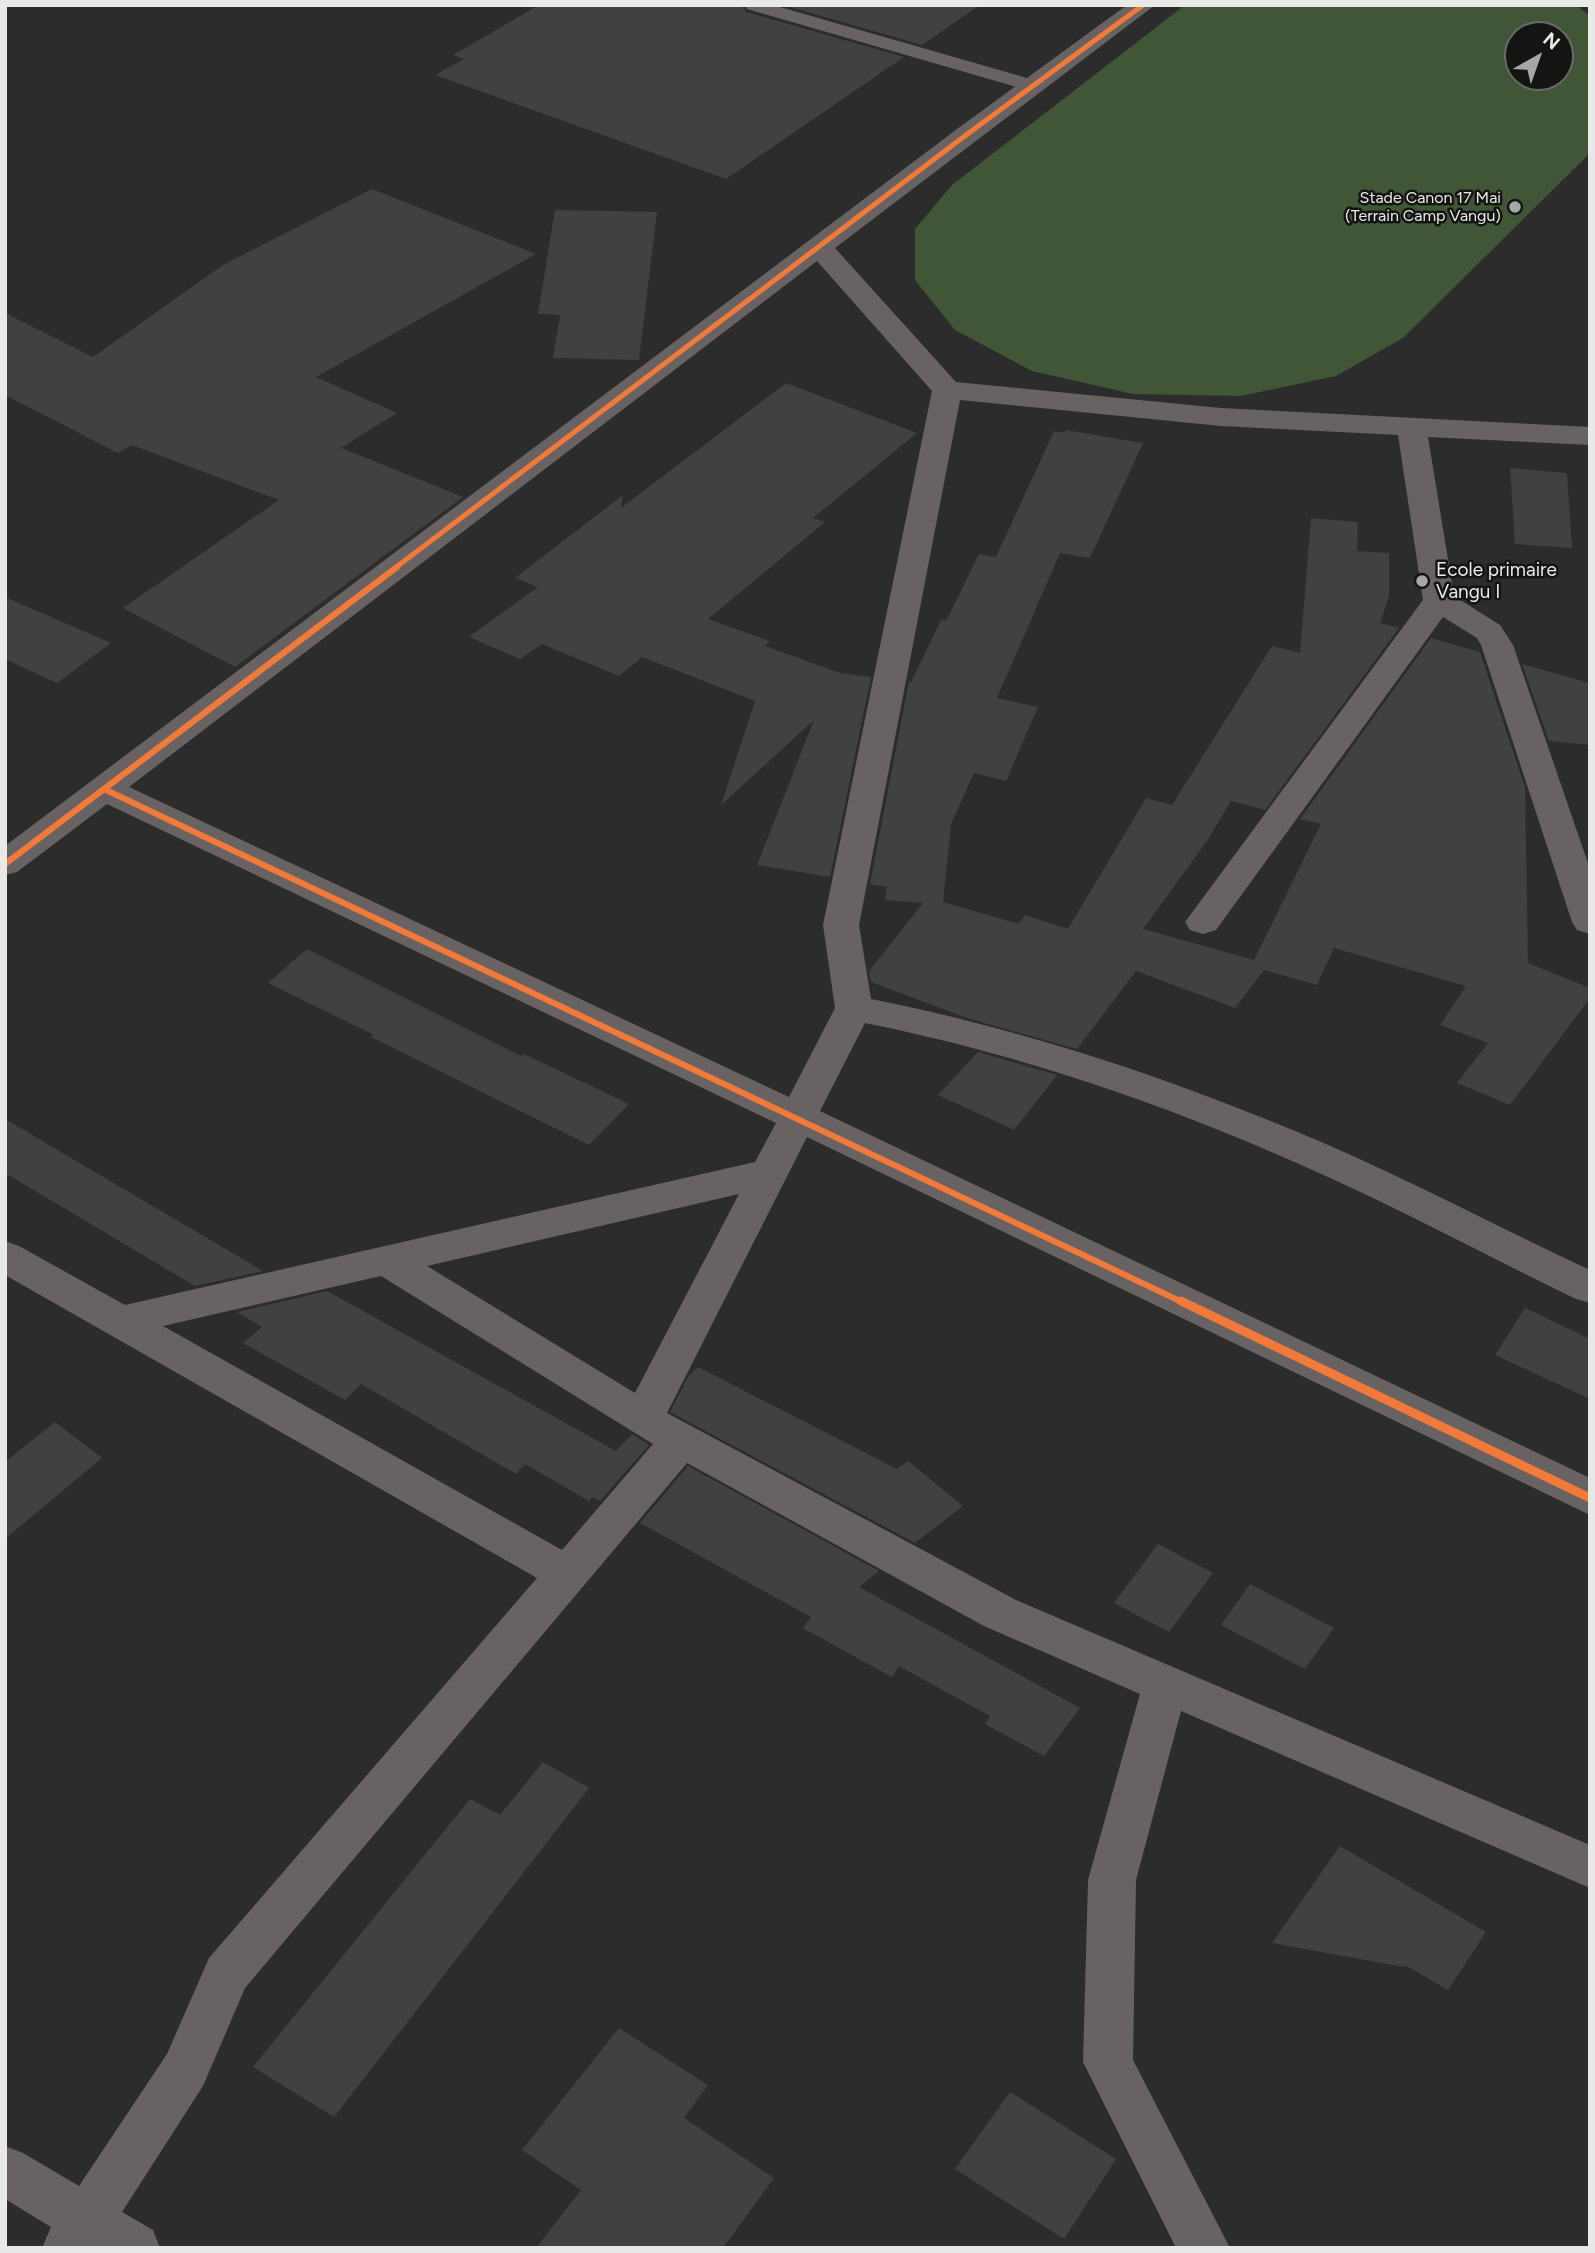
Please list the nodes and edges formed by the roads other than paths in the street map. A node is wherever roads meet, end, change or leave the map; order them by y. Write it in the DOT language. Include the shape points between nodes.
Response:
graph roads {
  1 [pos="753,5"];
  2 [pos="1143,5"];
  3 [pos="1034,86"];
  4 [pos="819,247"];
  5 [pos="947,390"];
  6 [pos="1412,427"];
  7 [pos="1589,442"];
  8 [pos="1439,600"];
  9 [pos="104,789"];
  10 [pos="5,864"];
  11 [pos="1203,922"];
  12 [pos="1590,922"];
  13 [pos="854,1008"];
  14 [pos="798,1117"];
  15 [pos="769,1173"];
  16 [pos="5,1256"];
  17 [pos="386,1260"];
  18 [pos="1583,1276"];
  19 [pos="120,1321"];
  20 [pos="663,1430"];
  21 [pos="1590,1498"];
  22 [pos="569,1575"];
  23 [pos="1165,1685"];
  24 [pos="1590,1867"];
  25 [pos="5,2170"];
  26 [pos="79,2234"];
  27 [pos="134,2248"];
  28 [pos="1204,2248"];
  1 -- 3 [label="lane"];
  2 -- 3 [label="street"];
  3 -- 4 [label="street"];
  4 -- 5 [label="street"];
  4 -- 9 [label="street"];
  5 -- 6 [label="street" via="1221,417"];
  5 -- 13 [label="street" via="841,925"];
  6 -- 7 [label="street"];
  6 -- 8 [label="street"];
  8 -- 11 [label="street"];
  8 -- 12 [label="street" via="1489,632 1497,645"];
  9 -- 10 [label="street"];
  9 -- 14 [label="street"];
  13 -- 14 [label="street"];
  13 -- 18 [label="street" via="1010,1043 1211,1112"];
  14 -- 15 [label="street"];
  14 -- 21 [label="street"];
  15 -- 17 [label="street"];
  15 -- 20 [label="street"];
  16 -- 19 [label="street"];
  17 -- 19 [label="street"];
  17 -- 20 [label="street"];
  19 -- 22 [label="street"];
  20 -- 22 [label="street"];
  20 -- 23 [label="street" via="1000,1614"];
  22 -- 26 [label="street" via="226,1974 185,2070"];
  23 -- 24 [label="street"];
  23 -- 28 [label="street" via="1112,1880 1108,2062"];
  25 -- 26 [label="street"];
  26 -- 27 [label="street"];
}
